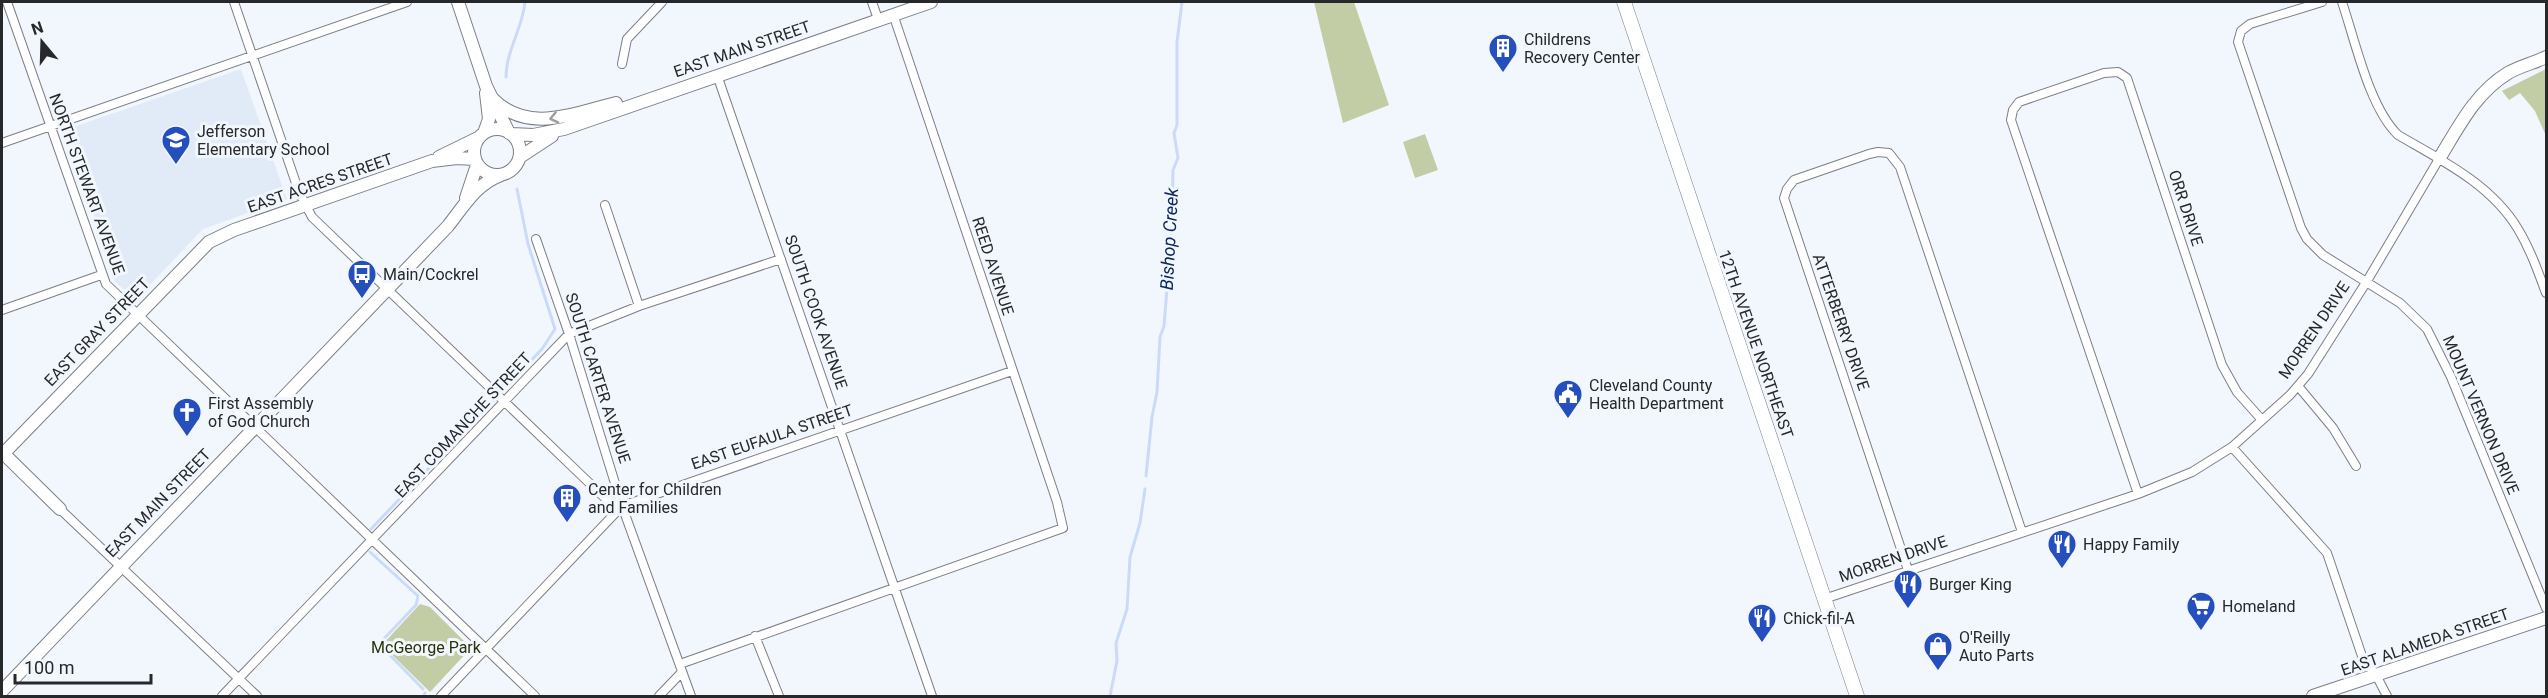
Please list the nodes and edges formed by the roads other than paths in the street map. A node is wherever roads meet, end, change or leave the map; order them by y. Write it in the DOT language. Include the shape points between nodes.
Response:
graph roads {
  1 [pos="7,2"];
  2 [pos="234,2"];
  3 [pos="407,2"];
  4 [pos="458,2"];
  5 [pos="662,2"];
  6 [pos="872,2"];
  7 [pos="931,2"];
  8 [pos="1624,2"];
  9 [pos="2322,2"];
  10 [pos="2342,2"];
  11 [pos="893,14"];
  12 [pos="878,19"];
  13 [pos="252,56"];
  14 [pos="2547,57"];
  15 [pos="622,64"];
  16 [pos="717,75"];
  17 [pos="486,86"];
  18 [pos="673,90"];
  19 [pos="492,98"];
  20 [pos="49,126"];
  21 [pos="564,129"];
  22 [pos="511,134"];
  23 [pos="481,135"];
  24 [pos="2,143"];
  25 [pos="520,157"];
  26 [pos="2439,159"];
  27 [pos="432,161"];
  28 [pos="476,162"];
  29 [pos="501,175"];
  30 [pos="305,205"];
  31 [pos="605,205"];
  32 [pos="463,207"];
  33 [pos="219,236"];
  34 [pos="536,239"];
  35 [pos="781,259"];
  36 [pos="101,275"];
  37 [pos="2367,281"];
  38 [pos="387,288"];
  39 [pos="2547,293"];
  40 [pos="639,306"];
  41 [pos="2,310"];
  42 [pos="136,315"];
  43 [pos="569,334"];
  44 [pos="1012,371"];
  45 [pos="2298,386"];
  46 [pos="503,400"];
  47 [pos="2262,420"];
  48 [pos="253,427"];
  49 [pos="841,429"];
  50 [pos="2232,447"];
  51 [pos="2,454"];
  52 [pos="2356,466"];
  53 [pos="2138,494"];
  54 [pos="622,506"];
  55 [pos="60,509"];
  56 [pos="2022,532"];
  57 [pos="372,541"];
  58 [pos="121,567"];
  59 [pos="1908,570"];
  60 [pos="896,588"];
  61 [pos="1824,599"];
  62 [pos="2547,608"];
  63 [pos="2547,618"];
  64 [pos="755,636"];
  65 [pos="485,649"];
  66 [pos="681,668"];
  67 [pos="2376,675"];
  68 [pos="239,679"];
  69 [pos="2,691"];
  70 [pos="222,696"];
  71 [pos="257,696"];
  72 [pos="441,696"];
  73 [pos="535,696"];
  74 [pos="659,696"];
  75 [pos="691,696"];
  76 [pos="779,696"];
  77 [pos="932,696"];
  78 [pos="1857,696"];
  79 [pos="2313,696"];
  80 [pos="2387,696"];
  1 -- 20 [label="street, NORTH STEWART AVENUE"];
  2 -- 13 [label="street"];
  3 -- 13 [label="street"];
  4 -- 17 [label="street"];
  5 -- 15 [label="street" via="627,39"];
  6 -- 12 [label="street"];
  7 -- 11 [label="street, EAST MAIN STREET"];
  8 -- 61 [label="main road, 12TH AVENUE NORTHEAST"];
  9 -- 37 [label="street, MOUNT VERNON DRIVE" via="2245,27 2238,36 2239,46 2304,233 2323,255"];
  10 -- 26 [label="street" via="2384,118 2398,135"];
  11 -- 12 [label="street, EAST MAIN STREET"];
  11 -- 44 [label="street, REED AVENUE"];
  12 -- 16 [label="street, EAST MAIN STREET"];
  13 -- 20 [label="street"];
  13 -- 30 [label="street"];
  14 -- 26 [label="street, MORREN DRIVE" via="2509,73 2489,87"];
  16 -- 18 [label="street, EAST MAIN STREET"];
  16 -- 35 [label="street, SOUTH COOK AVENUE"];
  17 -- 19 [label="street"];
  17 -- 23 [label="street" via="489,120"];
  18 -- 19 [label="street, one-way" via="542,120 512,114"];
  18 -- 21 [label="street, EAST MAIN STREET"];
  19 -- 22 [label="street"];
  20 -- 24 [label="street"];
  20 -- 36 [label="street, NORTH STEWART AVENUE"];
  21 -- 22 [label="street, EAST MAIN STREET" via="534,135"];
  21 -- 25 [label="street, EAST MAIN STREET"];
  22 -- 23 [label="street" via="501,129"];
  22 -- 25 [label="street" via="518,142"];
  23 -- 27 [label="street, EAST ACRES STREET"];
  23 -- 28 [label="street" via="474,146"];
  25 -- 29 [label="street" via="513,169"];
  26 -- 37 [label="street, MORREN DRIVE"];
  26 -- 39 [label="street" via="2480,186 2510,217"];
  27 -- 28 [label="street, EAST ACRES STREET" via="457,158"];
  27 -- 30 [label="street, EAST ACRES STREET"];
  28 -- 29 [label="street" via="491,175"];
  28 -- 32 [label="street, EAST MAIN STREET"];
  29 -- 32 [label="street, EAST MAIN STREET" via="479,187"];
  30 -- 33 [label="street, EAST ACRES STREET"];
  30 -- 38 [label="street" via="312,217"];
  31 -- 40 [label="street"];
  32 -- 38 [label="street, EAST MAIN STREET"];
  33 -- 42 [label="street, EAST GRAY STREET" via="195,253"];
  34 -- 43 [label="street, SOUTH CARTER AVENUE"];
  35 -- 40 [label="street, EAST COMANCHE STREET"];
  35 -- 49 [label="street, SOUTH COOK AVENUE"];
  36 -- 41 [label="street"];
  36 -- 42 [label="street, NORTH STEWART AVENUE"];
  37 -- 45 [label="street, MORREN DRIVE"];
  37 -- 62 [label="street, MOUNT VERNON DRIVE" via="2411,311 2433,339"];
  38 -- 46 [label="street"];
  38 -- 48 [label="street, EAST MAIN STREET"];
  40 -- 43 [label="street, EAST COMANCHE STREET"];
  42 -- 48 [label="street, NORTH STEWART AVENUE"];
  42 -- 51 [label="street, EAST GRAY STREET"];
  43 -- 46 [label="street, EAST COMANCHE STREET"];
  43 -- 54 [label="street, SOUTH CARTER AVENUE"];
  44 -- 49 [label="street, EAST EUFAULA STREET"];
  44 -- 60 [label="street, REED AVENUE" via="1063,528"];
  45 -- 47 [label="street, MORREN DRIVE"];
  45 -- 52 [label="street" via="2333,428"];
  46 -- 54 [label="street" via="606,499"];
  46 -- 57 [label="street, EAST COMANCHE STREET"];
  47 -- 50 [label="street, MORREN DRIVE"];
  47 -- 53 [label="street, ORR DRIVE" via="2236,392 2222,365 2131,84 2122,74 2112,72 2019,102 2011,120"];
  48 -- 57 [label="street, NORTH STEWART AVENUE"];
  48 -- 58 [label="street, EAST MAIN STREET"];
  49 -- 54 [label="street, EAST EUFAULA STREET"];
  49 -- 60 [label="street, SOUTH COOK AVENUE"];
  50 -- 53 [label="street, MORREN DRIVE" via="2183,476"];
  50 -- 67 [label="street" via="2327,553 2363,659"];
  51 -- 55 [label="street"];
  53 -- 56 [label="street, MORREN DRIVE"];
  54 -- 65 [label="street, EAST EUFAULA STREET"];
  54 -- 66 [label="street, SOUTH CARTER AVENUE"];
  55 -- 58 [label="street"];
  56 -- 59 [label="street, MORREN DRIVE"];
  56 -- 59 [label="street, ATTERBERRY DRIVE" via="1900,167 1889,153 1869,154 1802,177 1790,184 1784,198"];
  57 -- 65 [label="street, NORTH STEWART AVENUE"];
  57 -- 68 [label="street, EAST COMANCHE STREET"];
  58 -- 68 [label="street"];
  58 -- 69 [label="street, EAST MAIN STREET"];
  59 -- 61 [label="street, MORREN DRIVE"];
  60 -- 64 [label="street"];
  60 -- 77 [label="street, SOUTH COOK AVENUE"];
  61 -- 78 [label="main road, 12TH AVENUE NORTHEAST"];
  63 -- 67 [label="street, EAST ALAMEDA STREET"];
  64 -- 66 [label="street"];
  64 -- 76 [label="street"];
  65 -- 72 [label="street, EAST EUFAULA STREET"];
  65 -- 73 [label="street, NORTH STEWART AVENUE"];
  66 -- 74 [label="street"];
  66 -- 75 [label="street, SOUTH CARTER AVENUE"];
  67 -- 79 [label="street, EAST ALAMEDA STREET"];
  67 -- 80 [label="street"];
  68 -- 70 [label="street, EAST COMANCHE STREET"];
  68 -- 71 [label="street"];
}
